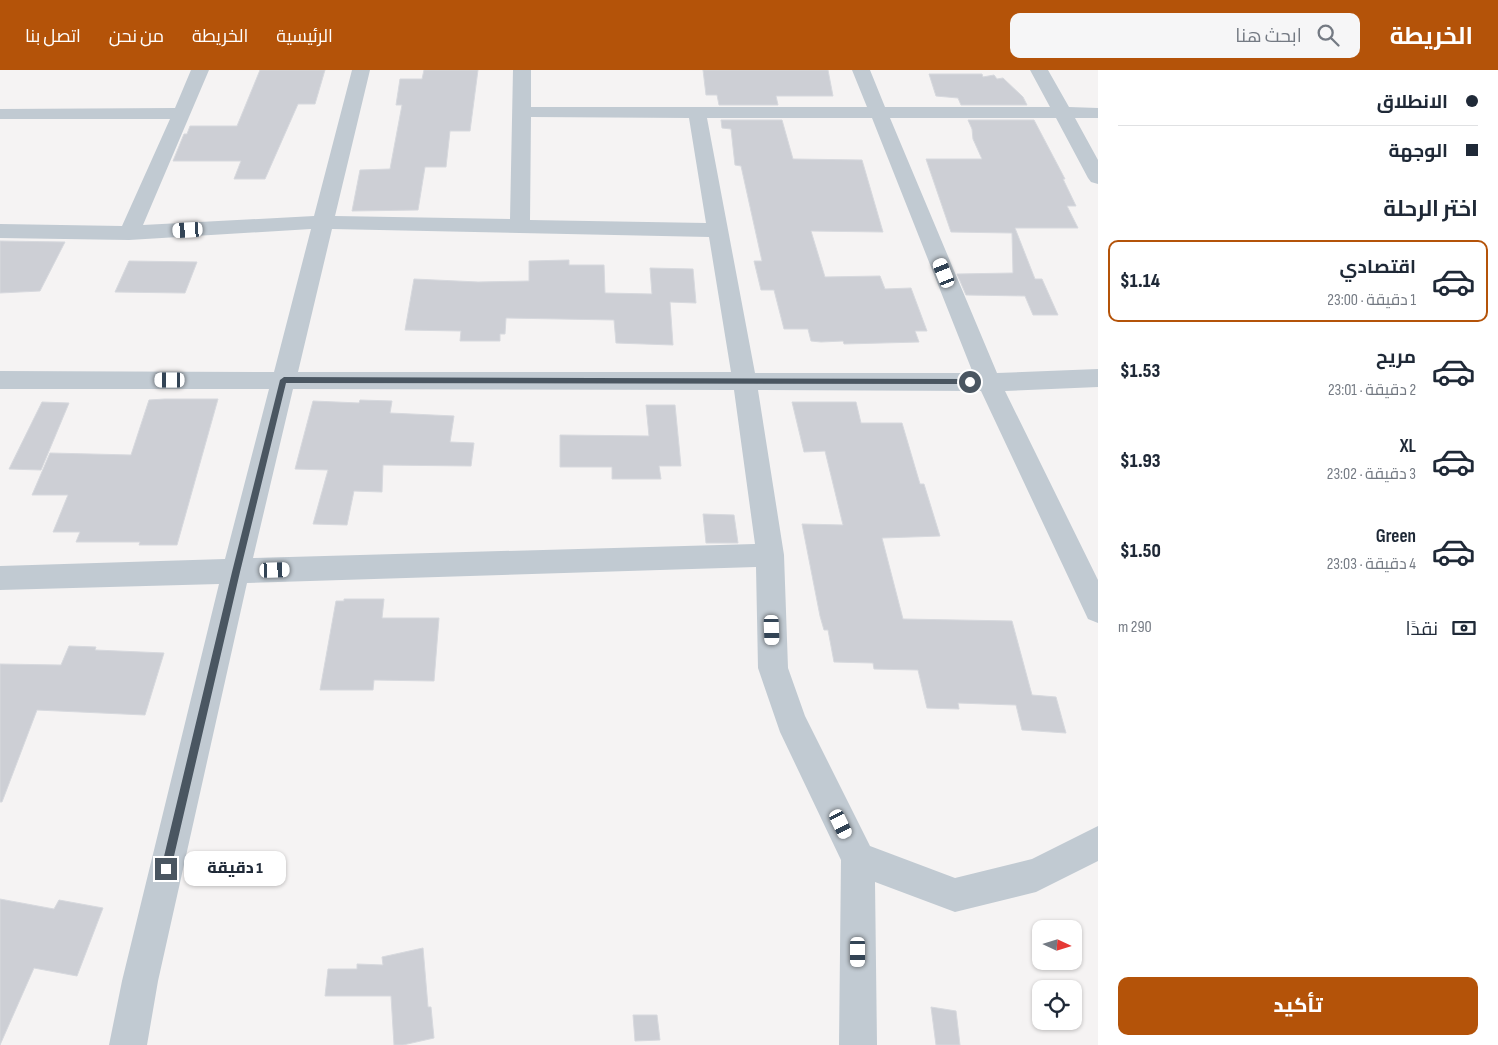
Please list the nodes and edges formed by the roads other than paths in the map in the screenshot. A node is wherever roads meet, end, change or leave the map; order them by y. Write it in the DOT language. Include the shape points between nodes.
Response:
graph roads {
  1 [pos="200,70"];
  2 [pos="361,70"];
  3 [pos="522,70"];
  4 [pos="861,70"];
  5 [pos="1039,70"];
  6 [pos="878,111"];
  7 [pos="521,112"];
  8 [pos="697,112"];
  9 [pos="181,113"];
  10 [pos="1098,113"];
  11 [pos="0,114"];
  12 [pos="1063,114"];
  13 [pos="1098,178"];
  14 [pos="323,222"];
  15 [pos="520,226"];
  16 [pos="718,230"];
  17 [pos="0,231"];
  18 [pos="129,233"];
  19 [pos="1098,378"];
  20 [pos="0,380"];
  21 [pos="284,380"];
  22 [pos="744,380"];
  23 [pos="989,382"];
  24 [pos="770,554"];
  25 [pos="236,572"];
  26 [pos="0,578"];
  27 [pos="1098,610"];
  28 [pos="1098,843"];
  29 [pos="858,859"];
  30 [pos="128,1045"];
  31 [pos="858,1045"];
  1 -- 9 [label="street"];
  2 -- 14 [label="street"];
  3 -- 7 [label="street"];
  4 -- 6 [label="street"];
  5 -- 12 [label="street"];
  6 -- 8 [label="street"];
  6 -- 12 [label="street"];
  6 -- 23 [label="street"];
  7 -- 8 [label="street"];
  7 -- 15 [label="street"];
  8 -- 16 [label="street"];
  9 -- 11 [label="street"];
  9 -- 18 [label="street"];
  10 -- 12 [label="street"];
  12 -- 13 [label="street"];
  14 -- 15 [label="street"];
  14 -- 18 [label="street"];
  14 -- 21 [label="street"];
  15 -- 16 [label="street"];
  16 -- 22 [label="street"];
  17 -- 18 [label="street"];
  19 -- 23 [label="street"];
  20 -- 21 [label="street"];
  21 -- 22 [label="street"];
  21 -- 25 [label="street"];
  22 -- 23 [label="street"];
  22 -- 24 [label="street"];
  23 -- 27 [label="street"];
  24 -- 25 [label="street"];
  24 -- 29 [label="street" via="773,668 791,721"];
  25 -- 26 [label="street"];
  25 -- 30 [label="street" via="142,971"];
  28 -- 29 [label="street" via="1036,875 955,895"];
  29 -- 31 [label="street"];
}
